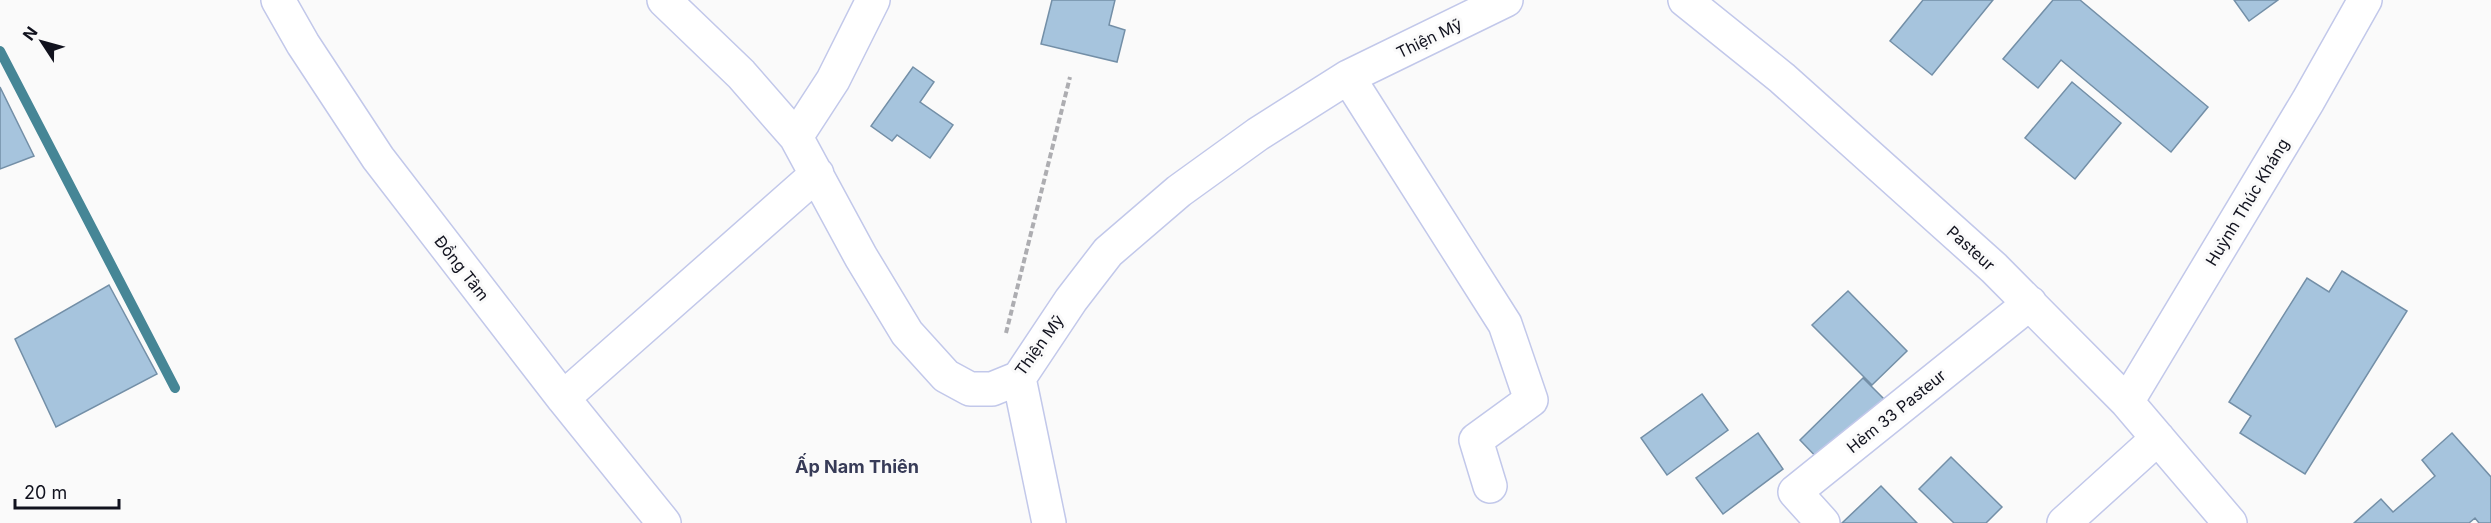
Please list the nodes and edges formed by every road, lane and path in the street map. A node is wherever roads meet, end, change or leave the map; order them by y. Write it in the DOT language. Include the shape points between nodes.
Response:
graph roads {
  1 [pos="279,0"];
  2 [pos="664,0"];
  3 [pos="873,0"];
  4 [pos="1506,0"];
  5 [pos="1685,0"];
  6 [pos="2365,0"];
  7 [pos="1070,77"];
  8 [pos="1348,77"];
  9 [pos="796,137"];
  10 [pos="817,174"];
  11 [pos="2030,303"];
  12 [pos="1005,384"];
  13 [pos="563,398"];
  14 [pos="2127,402"];
  15 [pos="2158,438"];
  16 [pos="1490,486"];
  17 [pos="664,523"];
  18 [pos="1049,523"];
  19 [pos="1823,523"];
  20 [pos="2064,523"];
  21 [pos="2230,523"];
  1 -- 13 [label="street, Đồng Tâm" via="378,159"];
  2 -- 9 [label="street" via="741,74"];
  3 -- 9 [label="street" via="833,80"];
  4 -- 8 [label="street, Thiện Mỹ"];
  5 -- 11 [label="street, Pasteur" via="1782,78"];
  6 -- 14 [label="street, Huỳnh Thúc Kháng"];
  7 -- 12 [label="path"];
  8 -- 12 [label="street, Thiện Mỹ" via="1258,134 1179,191 1108,252"];
  8 -- 16 [label="street" via="1504,324 1531,400 1476,440"];
  9 -- 10 [label="street"];
  10 -- 12 [label="street" via="907,333 946,376 970,389"];
  10 -- 13 [label="street"];
  11 -- 14 [label="street, Pasteur"];
  11 -- 19 [label="street, Hẻm 33 Pasteur" via="1795,492"];
  12 -- 18 [label="street"];
  13 -- 17 [label="street, Đồng Tâm"];
  14 -- 15 [label="street, Pasteur"];
  15 -- 20 [label="street"];
  15 -- 21 [label="street, Pasteur"];
}
